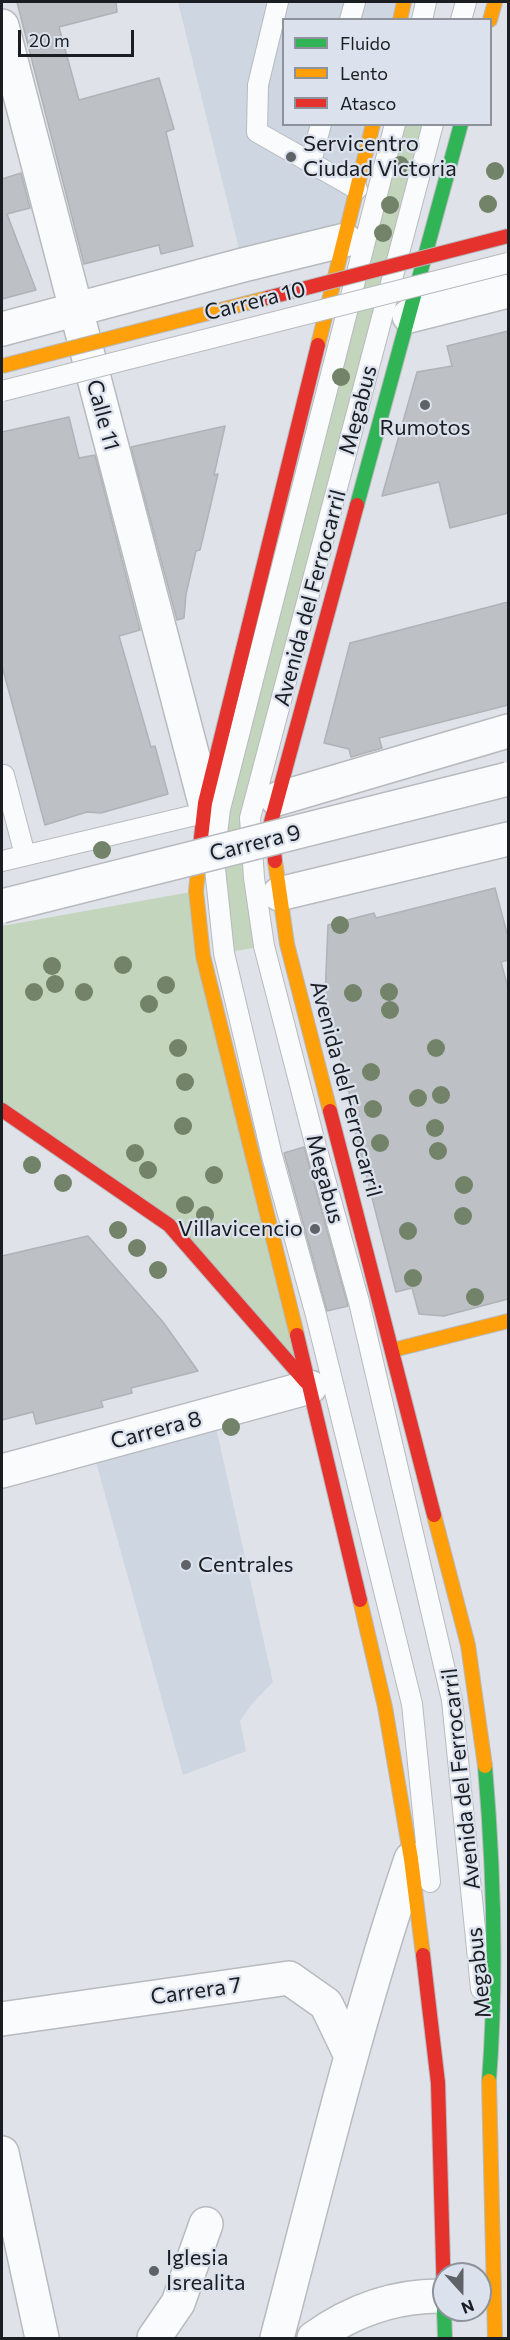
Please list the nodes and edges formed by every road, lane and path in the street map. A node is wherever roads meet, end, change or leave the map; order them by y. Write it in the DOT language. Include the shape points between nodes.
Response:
graph roads {
  1 [pos="278,2"];
  2 [pos="355,2"];
  3 [pos="404,2"];
  4 [pos="426,2"];
  5 [pos="466,2"];
  6 [pos="495,2"];
  7 [pos="351,18"];
  8 [pos="400,18"];
  9 [pos="422,18"];
  10 [pos="462,18"];
  11 [pos="491,18"];
  12 [pos="2,26"];
  13 [pos="13,121"];
  14 [pos="320,126"];
  15 [pos="373,126"];
  16 [pos="394,126"];
  17 [pos="432,126"];
  18 [pos="460,126"];
  19 [pos="311,162"];
  20 [pos="357,189"];
  21 [pos="508,236"];
  22 [pos="345,240"];
  23 [pos="508,263"];
  24 [pos="508,291"];
  25 [pos="75,310"];
  26 [pos="409,316"];
  27 [pos="2,329"];
  28 [pos="2,366"];
  29 [pos="2,391"];
  30 [pos="508,731"];
  31 [pos="2,776"];
  32 [pos="508,779"];
  33 [pos="277,799"];
  34 [pos="210,808"];
  35 [pos="508,839"];
  36 [pos="25,855"];
  37 [pos="2,861"];
  38 [pos="279,894"];
  39 [pos="2,906"];
  40 [pos="2,1110"];
  41 [pos="508,1321"];
  42 [pos="393,1350"];
  43 [pos="310,1386"];
  44 [pos="2,1471"];
  45 [pos="411,1859"];
  46 [pos="508,1967"];
  47 [pos="494,2002"];
  48 [pos="2,2019"];
  49 [pos="351,2056"];
  50 [pos="489,2078"];
  51 [pos="437,2080"];
  52 [pos="2,2153"];
  53 [pos="206,2224"];
  54 [pos="443,2262"];
  55 [pos="432,2298"];
  56 [pos="492,2305"];
  57 [pos="508,2310"];
  58 [pos="444,2322"];
  59 [pos="42,2338"];
  60 [pos="154,2338"];
  61 [pos="277,2338"];
  62 [pos="314,2338"];
  63 [pos="445,2338"];
  64 [pos="495,2338"];
  1 -- 19 [label="lane" via="258,85 257,132"];
  2 -- 7 [label="lane"];
  3 -- 8 [label="main road"];
  4 -- 9 [label="lane"];
  5 -- 10 [label="lane"];
  6 -- 11 [label="main road"];
  12 -- 13 [label="street, Calle 11"];
  13 -- 25 [label="street, Calle 11"];
  14 -- 19 [label="lane"];
  15 -- 20 [label="main road"];
  16 -- 34 [label="lane, Megabus"];
  17 -- 50 [label="lane, Megabus" via="250,818 264,946 359,1302 452,1700"];
  18 -- 26 [label="main road, Avenida del Ferrocarril"];
  19 -- 20 [label="lane"];
  20 -- 22 [label="main road"];
  21 -- 28 [label="main road, Carrera 10, bridge"];
  22 -- 25 [label="street, Carrera 10"];
  22 -- 34 [label="main road"];
  23 -- 29 [label="lane, bridge"];
  24 -- 26 [label="street"];
  25 -- 27 [label="street, Carrera 10"];
  25 -- 34 [label="street, Calle 11"];
  26 -- 33 [label="main road, Avenida del Ferrocarril"];
  30 -- 33 [label="street"];
  31 -- 36 [label="lane"];
  32 -- 39 [label="street, Carrera 9, bridge"];
  33 -- 38 [label="main road, Avenida del Ferrocarril" via="271,822"];
  34 -- 36 [label="lane"];
  34 -- 43 [label="main road" via="196,891 203,956"];
  34 -- 51 [label="lane, Megabus" via="224,953 412,1704 438,1970"];
  35 -- 38 [label="street"];
  36 -- 37 [label="lane"];
  38 -- 42 [label="main road, Avenida del Ferrocarril" via="287,944"];
  40 -- 43 [label="main road" via="168,1225"];
  41 -- 42 [label="main road"];
  42 -- 47 [label="main road, Avenida del Ferrocarril" via="478,1696 494,1870"];
  43 -- 44 [label="street, Carrera 8"];
  43 -- 45 [label="main road" via="384,1707"];
  45 -- 49 [label="street"];
  45 -- 51 [label="main road"];
  46 -- 47 [label="main road"];
  47 -- 50 [label="main road, Avenida del Ferrocarril"];
  48 -- 49 [label="street, Carrera 7" via="289,1978 326,2004"];
  49 -- 61 [label="street"];
  50 -- 64 [label="main road, Avenida del Ferrocarril, bridge"];
  51 -- 54 [label="main road, bridge"];
  52 -- 59 [label="street"];
  53 -- 60 [label="street" via="178,2303"];
  55 -- 62 [label="street" via="399,2299 369,2308 340,2320"];
  56 -- 57 [label="street"];
  58 -- 63 [label="main road"];
}
